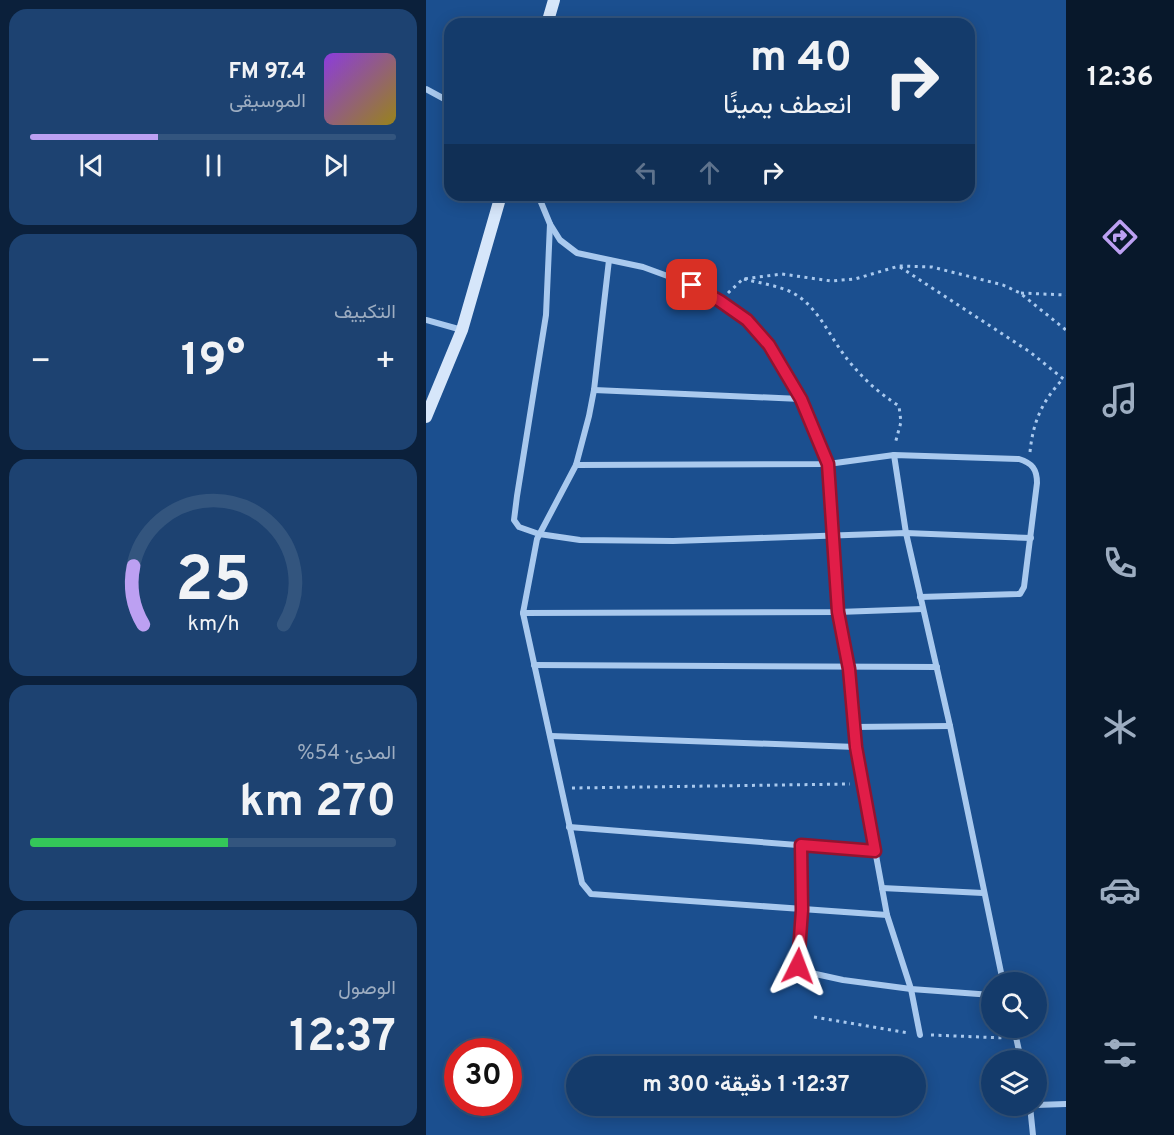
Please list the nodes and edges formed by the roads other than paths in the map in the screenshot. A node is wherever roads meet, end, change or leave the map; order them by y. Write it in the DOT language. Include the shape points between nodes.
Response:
graph roads {
  1 [pos="554,0"];
  2 [pos="549,18"];
  3 [pos="426,88"];
  4 [pos="444,98"];
  5 [pos="499,201"];
  6 [pos="540,201"];
  7 [pos="550,224"];
  8 [pos="609,260"];
  9 [pos="426,320"];
  10 [pos="462,330"];
  11 [pos="594,390"];
  12 [pos="432,391"];
  13 [pos="801,399"];
  14 [pos="426,417"];
  15 [pos="894,455"];
  16 [pos="828,464"];
  17 [pos="576,465"];
  18 [pos="906,533"];
  19 [pos="540,534"];
  20 [pos="832,537"];
  21 [pos="1030,538"];
  22 [pos="920,597"];
  23 [pos="922,609"];
  24 [pos="838,612"];
  25 [pos="524,613"];
  26 [pos="534,666"];
  27 [pos="937,667"];
  28 [pos="849,669"];
  29 [pos="950,726"];
  30 [pos="853,727"];
  31 [pos="551,736"];
  32 [pos="856,747"];
  33 [pos="568,827"];
  34 [pos="801,845"];
  35 [pos="875,851"];
  36 [pos="882,888"];
  37 [pos="983,893"];
  38 [pos="802,910"];
  39 [pos="887,915"];
  40 [pos="1001,972"];
  41 [pos="911,989"];
  42 [pos="981,994"];
  43 [pos="920,1035"];
  44 [pos="1066,1104"];
  45 [pos="1047,1105"];
  46 [pos="1031,1116"];
  47 [pos="1033,1135"];
  1 -- 2 [label="main road"];
  3 -- 4 [label="street"];
  5 -- 10 [label="main road"];
  6 -- 7 [label="street"];
  7 -- 8 [label="street" via="560,240 577,253"];
  7 -- 19 [label="street" via="544,334 514,520 519,527"];
  8 -- 11 [label="street"];
  8 -- 13 [label="street" via="663,274 720,301 747,320 780,360"];
  9 -- 10 [label="street"];
  10 -- 12 [label="main road"];
  11 -- 13 [label="street"];
  11 -- 17 [label="street"];
  12 -- 14 [label="main road"];
  13 -- 16 [label="street"];
  15 -- 16 [label="street"];
  15 -- 18 [label="street"];
  15 -- 21 [label="street" via="1029,462 1037,476"];
  16 -- 17 [label="street"];
  16 -- 20 [label="street"];
  17 -- 19 [label="street"];
  18 -- 20 [label="street"];
  18 -- 21 [label="street"];
  18 -- 22 [label="street"];
  19 -- 20 [label="street" via="590,541"];
  19 -- 25 [label="street"];
  20 -- 24 [label="street"];
  21 -- 22 [label="street" via="1020,594"];
  22 -- 23 [label="street"];
  23 -- 24 [label="street"];
  23 -- 27 [label="street"];
  24 -- 25 [label="street"];
  24 -- 28 [label="street"];
  25 -- 26 [label="street"];
  26 -- 28 [label="street"];
  26 -- 31 [label="street"];
  27 -- 28 [label="street"];
  27 -- 29 [label="street"];
  28 -- 30 [label="street"];
  29 -- 30 [label="street"];
  29 -- 37 [label="street"];
  30 -- 32 [label="street"];
  31 -- 32 [label="street"];
  31 -- 33 [label="street"];
  32 -- 35 [label="street"];
  33 -- 34 [label="street"];
  33 -- 38 [label="street" via="579,877 591,894"];
  34 -- 35 [label="street"];
  34 -- 38 [label="street"];
  35 -- 36 [label="street"];
  36 -- 37 [label="street"];
  36 -- 39 [label="street"];
  37 -- 40 [label="street"];
  38 -- 39 [label="street"];
  38 -- 41 [label="street" via="796,960 802,971"];
  39 -- 41 [label="street"];
  41 -- 42 [label="street"];
  41 -- 43 [label="street"];
  44 -- 45 [label="street"];
  46 -- 47 [label="street"];
}
